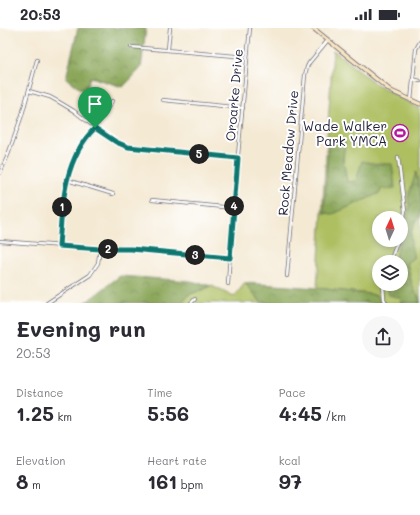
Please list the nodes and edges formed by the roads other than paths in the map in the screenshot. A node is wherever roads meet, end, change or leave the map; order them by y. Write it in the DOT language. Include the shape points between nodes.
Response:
graph roads {
  1 [pos="170,28"];
  2 [pos="250,28"];
  3 [pos="313,28"];
  4 [pos="328,40"];
  5 [pos="420,42"];
  6 [pos="131,47"];
  7 [pos="168,50"];
  8 [pos="247,57"];
  9 [pos="37,60"];
  10 [pos="413,79"];
  11 [pos="420,81"];
  12 [pos="29,91"];
  13 [pos="163,100"];
  14 [pos="112,101"];
  15 [pos="411,101"];
  16 [pos="420,104"];
  17 [pos="243,108"];
  18 [pos="95,128"];
  19 [pos="398,157"];
  20 [pos="238,158"];
  21 [pos="0,173"];
  22 [pos="67,180"];
  23 [pos="112,194"];
  24 [pos="152,200"];
  25 [pos="234,208"];
  26 [pos="405,211"];
  27 [pos="0,241"];
  28 [pos="59,246"];
  29 [pos="100,249"];
  30 [pos="230,258"];
  31 [pos="287,276"];
  32 [pos="228,284"];
  33 [pos="383,291"];
  34 [pos="195,299"];
  35 [pos="47,303"];
  36 [pos="191,303"];
  37 [pos="386,303"];
  1 -- 7 [label="street"];
  2 -- 8 [label="street, Oroarke Drive"];
  3 -- 4 [label="main road"];
  4 -- 15 [label="main road" via="391,91"];
  4 -- 31 [label="street, Rock Meadow Drive" via="309,63 305,75"];
  5 -- 10 [label="street" via="416,49"];
  6 -- 7 [label="street"];
  7 -- 8 [label="street"];
  8 -- 17 [label="street, Oroarke Drive"];
  9 -- 12 [label="street"];
  10 -- 11 [label="street"];
  10 -- 15 [label="street"];
  12 -- 18 [label="street" via="59,102"];
  12 -- 21 [label="street" via="16,136"];
  13 -- 17 [label="street"];
  14 -- 18 [label="street"];
  15 -- 16 [label="main road"];
  17 -- 20 [label="street, Oroarke Drive"];
  18 -- 20 [label="street" via="128,147"];
  18 -- 22 [label="street" via="78,152"];
  19 -- 26 [label="street"];
  20 -- 25 [label="street, Oroarke Drive"];
  22 -- 23 [label="street"];
  22 -- 28 [label="street"];
  24 -- 25 [label="street"];
  25 -- 30 [label="street, Oroarke Drive"];
  27 -- 28 [label="street"];
  28 -- 29 [label="street"];
  29 -- 30 [label="street" via="131,249"];
  29 -- 35 [label="street" via="98,263 90,275"];
  30 -- 32 [label="street, Oroarke Drive"];
  33 -- 37 [label="street"];
  34 -- 36 [label="street"];
}
